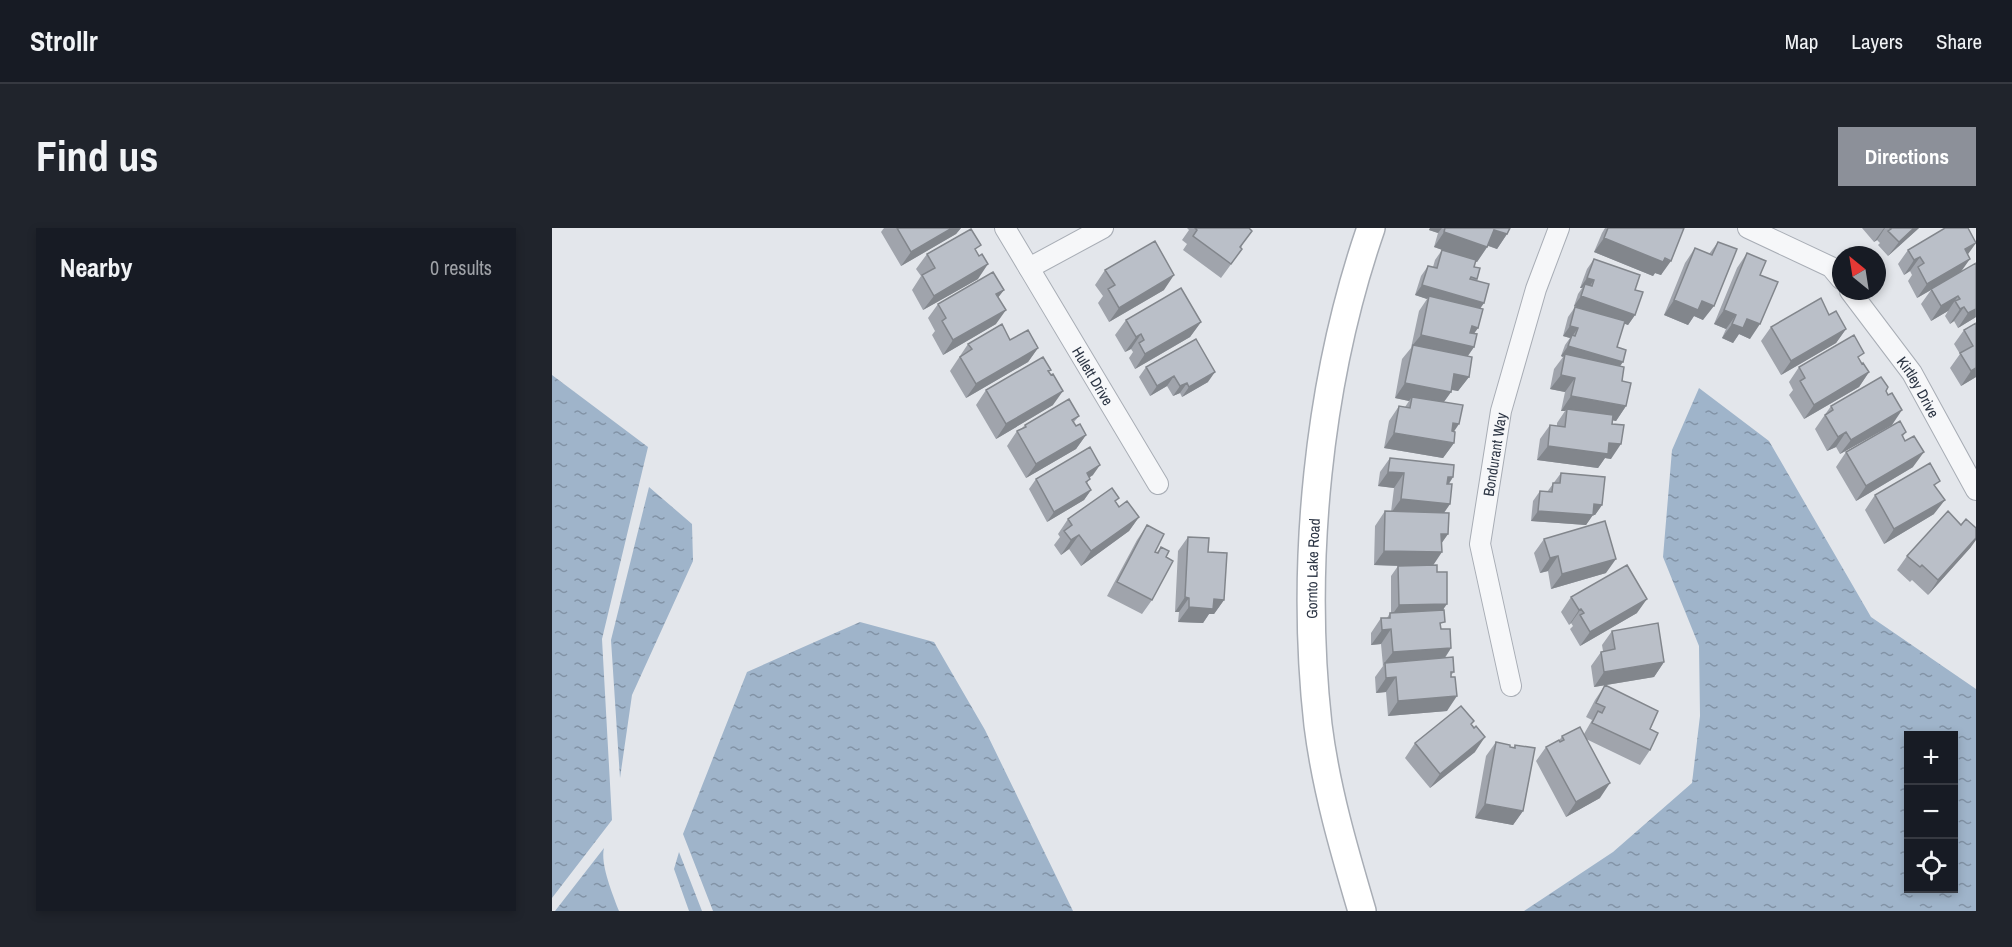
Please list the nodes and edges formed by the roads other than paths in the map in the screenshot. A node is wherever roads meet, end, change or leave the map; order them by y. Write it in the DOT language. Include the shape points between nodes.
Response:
graph roads {
  1 [pos="1005,228"];
  2 [pos="1103,228"];
  3 [pos="1371,228"];
  4 [pos="1559,228"];
  5 [pos="1748,228"];
  6 [pos="1832,267"];
  7 [pos="1029,268"];
  8 [pos="1857,300"];
  9 [pos="1158,484"];
  10 [pos="1976,490"];
  11 [pos="1511,686"];
  12 [pos="1362,911"];
  1 -- 7 [label="street, Hulett Drive"];
  2 -- 7 [label="street"];
  3 -- 12 [label="street, Gornto Lake Road" via="1355,275 1322,444 1311,595 1318,727 1333,810"];
  4 -- 11 [label="street, Bondurant Way" via="1536,290 1501,411 1480,544"];
  5 -- 6 [label="street"];
  7 -- 9 [label="street, Hulett Drive"];
  8 -- 10 [label="street, Kirtley Drive" via="1912,373"];
}
